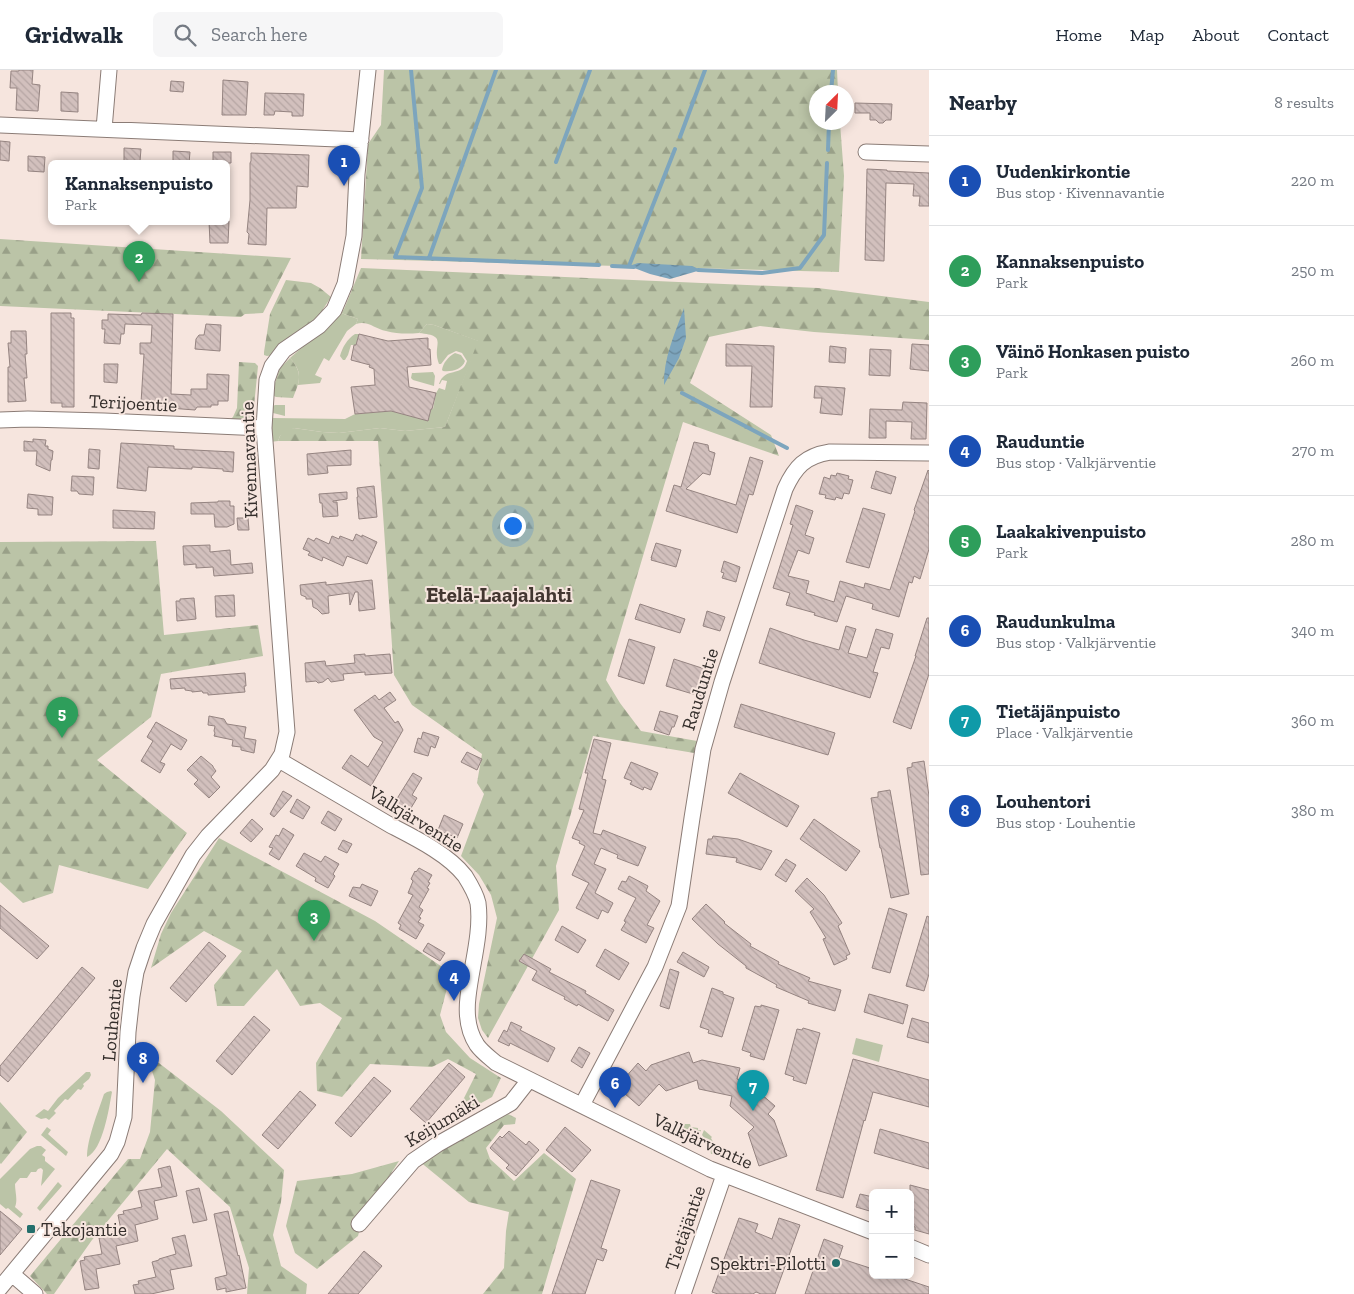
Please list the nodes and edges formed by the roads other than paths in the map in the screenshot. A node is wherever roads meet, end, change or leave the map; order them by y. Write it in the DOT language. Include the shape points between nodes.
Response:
graph roads {
  1 [pos="109,70"];
  2 [pos="368,70"];
  3 [pos="0,125"];
  4 [pos="104,129"];
  5 [pos="361,140"];
  6 [pos="866,152"];
  7 [pos="929,154"];
  8 [pos="0,420"];
  9 [pos="264,428"];
  10 [pos="929,453"];
  11 [pos="279,760"];
  12 [pos="529,1080"];
  13 [pos="582,1105"];
  14 [pos="724,1175"];
  15 [pos="359,1224"];
  16 [pos="869,1230"];
  17 [pos="914,1249"];
  18 [pos="929,1255"];
  19 [pos="12,1274"];
  20 [pos="0,1288"];
  21 [pos="35,1294"];
  22 [pos="684,1294"];
  1 -- 4 [label="street"];
  2 -- 5 [label="street, Kivennavantie"];
  3 -- 4 [label="street"];
  4 -- 5 [label="street"];
  5 -- 9 [label="street, Kivennavantie" via="354,236 345,284 334,310 319,326 282,352 272,366 267,380"];
  6 -- 7 [label="street"];
  8 -- 9 [label="street, Terijoentie" via="87,420"];
  9 -- 11 [label="street, Kivennavantie" via="287,732"];
  10 -- 13 [label="street, Rauduntie" via="820,453 805,461 790,477 703,749 679,906 655,967"];
  11 -- 12 [label="street, Valkjärventie" via="430,848 465,876 478,902 478,930 468,1004 470,1033 476,1044 496,1063"];
  11 -- 19 [label="street, Louhentie" via="192,855 154,924 136,972 128,1032 124,1118 118,1142"];
  12 -- 13 [label="street, Valkjärventie"];
  12 -- 15 [label="street, Keijumäki" via="511,1103 413,1160"];
  13 -- 14 [label="street, Valkjärventie"];
  14 -- 16 [label="street, Valkjärventie"];
  14 -- 22 [label="street, Tietäjäntie"];
  17 -- 18 [label="street"];
  19 -- 20 [label="street, Louhentie"];
  19 -- 21 [label="street"];
}
